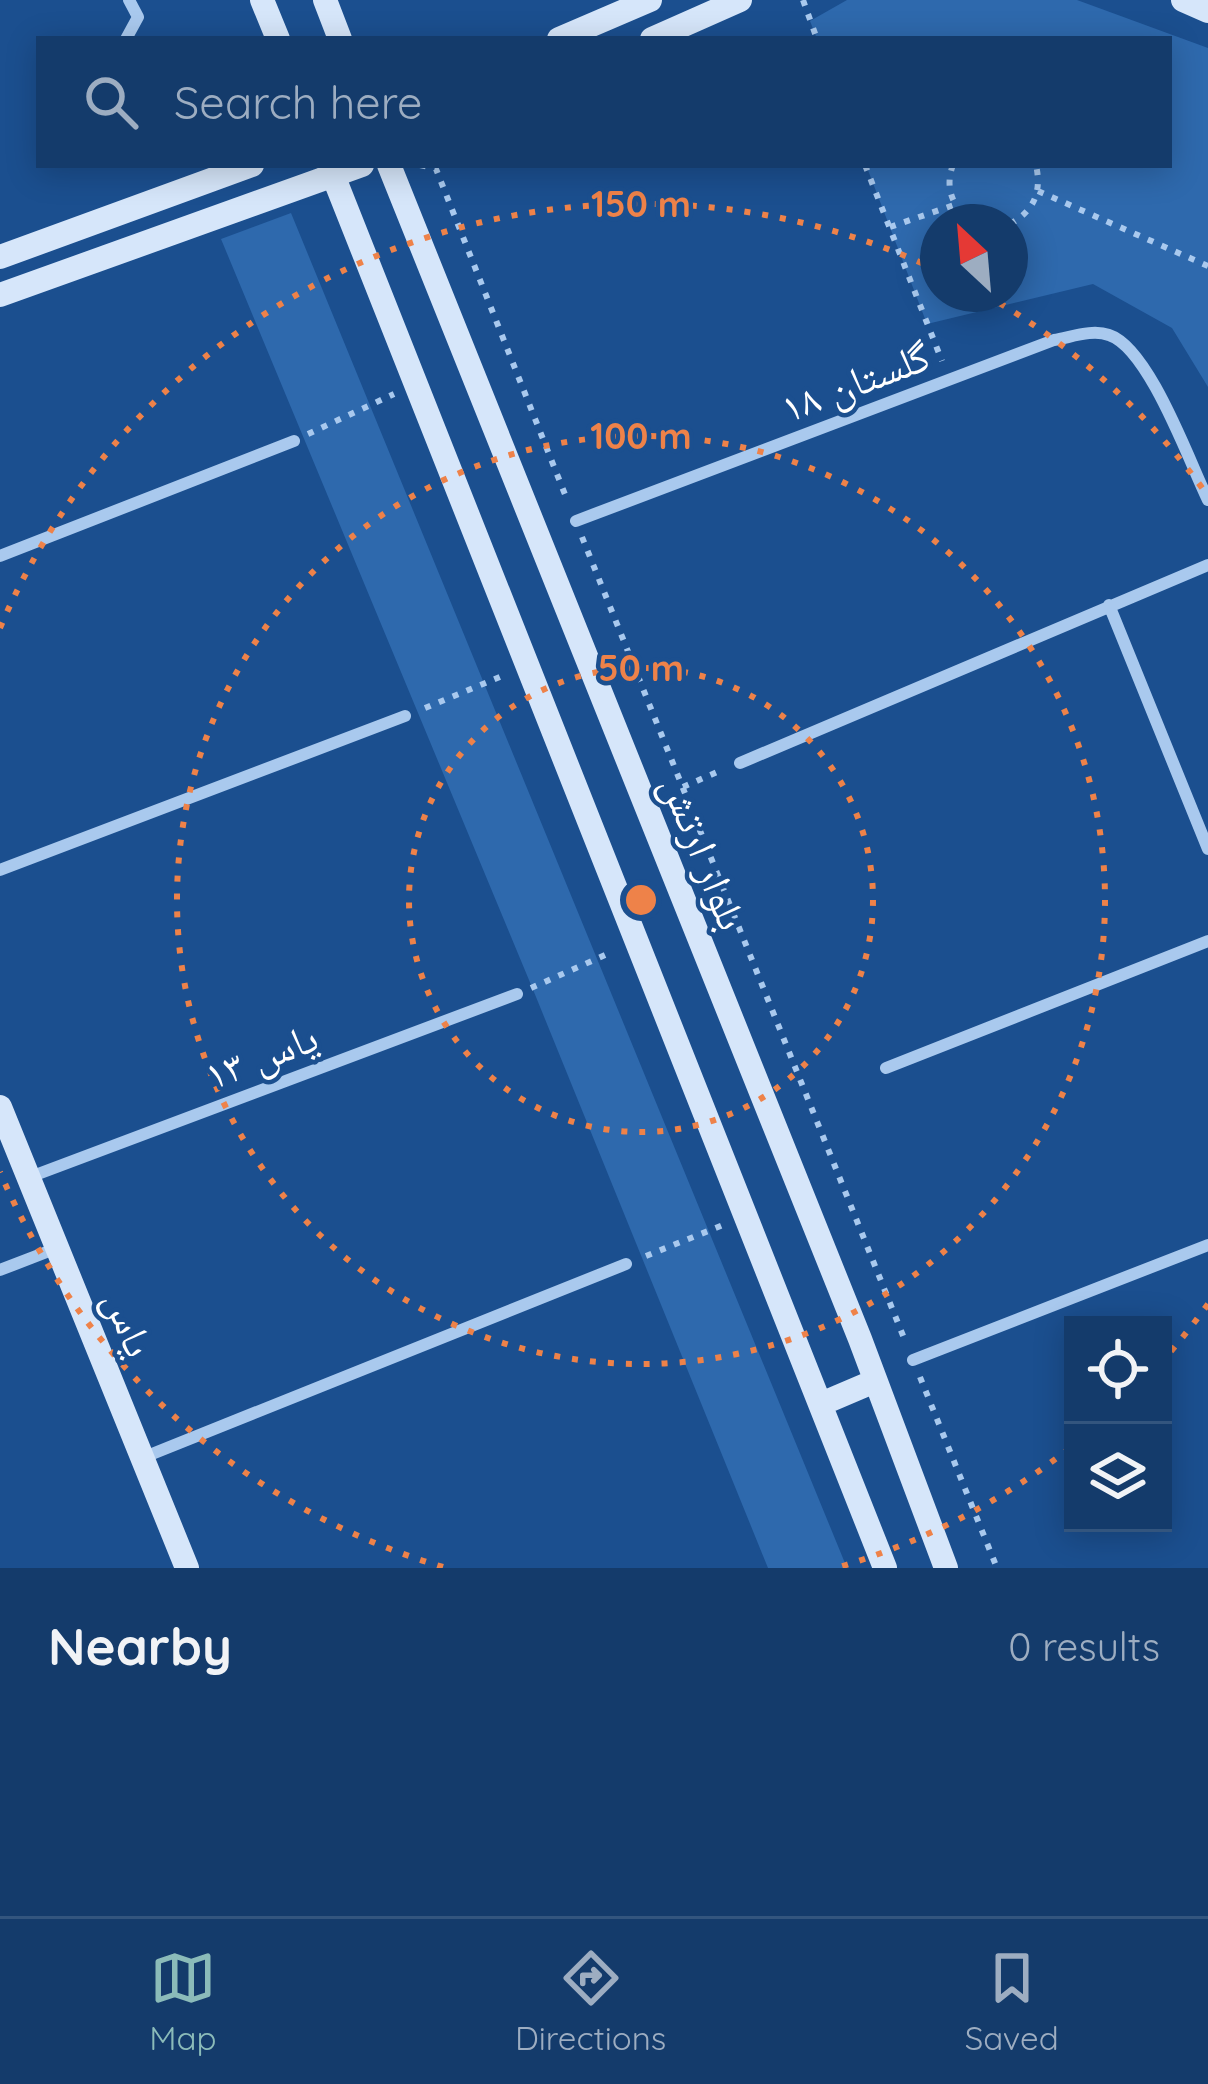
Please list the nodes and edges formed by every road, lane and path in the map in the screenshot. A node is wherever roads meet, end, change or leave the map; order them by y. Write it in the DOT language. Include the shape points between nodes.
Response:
graph roads {
  1 [pos="129,0"];
  2 [pos="262,0"];
  3 [pos="325,0"];
  4 [pos="650,0"];
  5 [pos="740,0"];
  6 [pos="803,0"];
  7 [pos="1183,0"];
  8 [pos="1208,11"];
  9 [pos="128,36"];
  10 [pos="277,36"];
  11 [pos="339,36"];
  12 [pos="566,36"];
  13 [pos="659,36"];
  14 [pos="816,36"];
  15 [pos="244,168"];
  16 [pos="390,168"];
  17 [pos="432,168"];
  18 [pos="866,168"];
  19 [pos="952,168"];
  20 [pos="1036,168"];
  21 [pos="331,171"];
  22 [pos="1038,191"];
  23 [pos="954,204"];
  24 [pos="1028,207"];
  25 [pos="920,217"];
  26 [pos="888,228"];
  27 [pos="0,257"];
  28 [pos="1208,266"];
  29 [pos="0,295"];
  30 [pos="950,381"];
  31 [pos="413,385"];
  32 [pos="294,441"];
  33 [pos="1208,500"];
  34 [pos="576,521"];
  35 [pos="0,556"];
  36 [pos="1208,565"];
  37 [pos="1109,605"];
  38 [pos="525,666"];
  39 [pos="405,716"];
  40 [pos="740,763"];
  41 [pos="683,787"];
  42 [pos="1208,849"];
  43 [pos="0,870"];
  44 [pos="636,941"];
  45 [pos="1208,941"];
  46 [pos="517,994"];
  47 [pos="886,1068"];
  48 [pos="0,1107"];
  49 [pos="28,1178"];
  50 [pos="746,1216"];
  51 [pos="1208,1245"];
  52 [pos="58,1247"];
  53 [pos="626,1264"];
  54 [pos="0,1270"];
  55 [pos="913,1360"];
  56 [pos="875,1381"];
  57 [pos="821,1404"];
  58 [pos="142,1458"];
  59 [pos="187,1568"];
  60 [pos="885,1568"];
  61 [pos="946,1568"];
  62 [pos="997,1568"];
  1 -- 9 [label="street" via="137,17"];
  2 -- 10 [label="main road"];
  3 -- 11 [label="main road"];
  4 -- 12 [label="main road"];
  5 -- 13 [label="main road"];
  6 -- 14 [label="path"];
  7 -- 8 [label="main road"];
  15 -- 27 [label="main road"];
  16 -- 56 [label="main road, بلوار ارتش"];
  17 -- 34 [label="path"];
  18 -- 26 [label="path"];
  19 -- 23 [label="path"];
  20 -- 22 [label="path"];
  21 -- 29 [label="main road"];
  21 -- 31 [label="main road"];
  22 -- 24 [label="path"];
  22 -- 28 [label="path"];
  25 -- 26 [label="path"];
  26 -- 30 [label="path"];
  30 -- 33 [label="street, گلستان ۱۸" via="1054,340 1115,336 1136,353"];
  30 -- 34 [label="street, گلستان ۱۸"];
  31 -- 32 [label="path"];
  31 -- 38 [label="main road"];
  32 -- 35 [label="street"];
  34 -- 41 [label="path"];
  36 -- 37 [label="street"];
  37 -- 40 [label="street"];
  37 -- 42 [label="street"];
  38 -- 39 [label="path"];
  38 -- 44 [label="main road"];
  39 -- 43 [label="street"];
  40 -- 41 [label="path"];
  41 -- 55 [label="path"];
  44 -- 46 [label="path"];
  44 -- 50 [label="main road"];
  45 -- 47 [label="street"];
  46 -- 49 [label="street, یاس ۱۳"];
  48 -- 49 [label="main road, یاس"];
  49 -- 52 [label="main road, یاس"];
  50 -- 53 [label="path"];
  50 -- 57 [label="main road"];
  51 -- 55 [label="street"];
  52 -- 54 [label="street"];
  52 -- 58 [label="main road, یاس"];
  53 -- 58 [label="street"];
  55 -- 62 [label="path"];
  56 -- 57 [label="main road"];
  56 -- 61 [label="main road, بلوار ارتش"];
  57 -- 60 [label="main road"];
  58 -- 59 [label="main road, یاس"];
}
